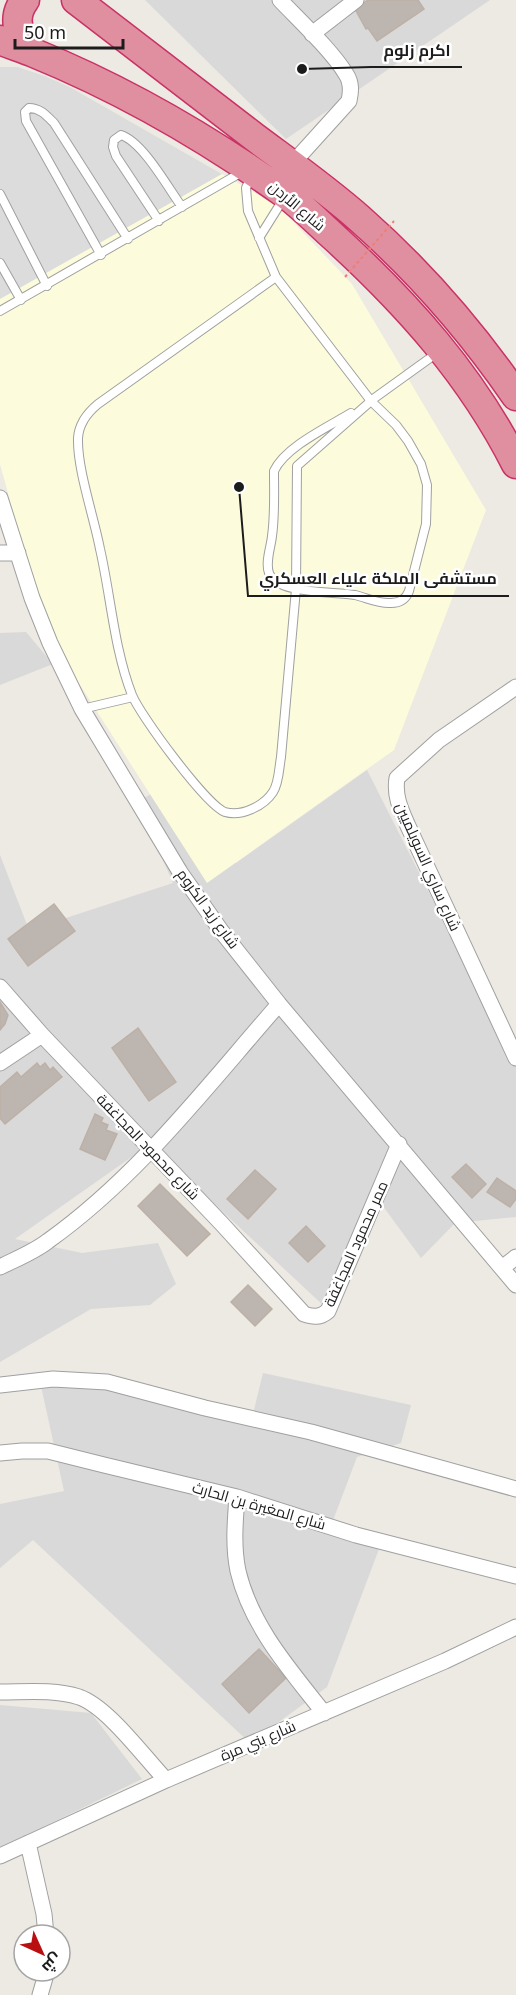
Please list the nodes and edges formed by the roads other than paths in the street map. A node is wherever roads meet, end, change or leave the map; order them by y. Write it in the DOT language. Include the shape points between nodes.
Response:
graph roads {
  1 [pos="25,0"];
  2 [pos="76,0"];
  3 [pos="280,0"];
  4 [pos="356,0"];
  5 [pos="312,34"];
  6 [pos="11,46"];
  7 [pos="292,164"];
  8 [pos="251,170"];
  9 [pos="0,194"];
  10 [pos="286,195"];
  11 [pos="182,207"];
  12 [pos="159,221"];
  13 [pos="259,238"];
  14 [pos="128,239"];
  15 [pos="100,255"];
  16 [pos="0,263"];
  17 [pos="276,277"];
  18 [pos="47,286"];
  19 [pos="21,300"];
  20 [pos="0,311"];
  21 [pos="443,349"];
  22 [pos="516,396"];
  23 [pos="371,401"];
  24 [pos="516,464"];
  25 [pos="0,498"];
  26 [pos="0,553"];
  27 [pos="18,553"];
  28 [pos="296,589"];
  29 [pos="516,687"];
  30 [pos="133,697"];
  31 [pos="82,709"];
  32 [pos="0,987"];
  33 [pos="279,1004"];
  34 [pos="42,1035"];
  35 [pos="516,1058"];
  36 [pos="0,1063"];
  37 [pos="399,1144"];
  38 [pos="151,1150"];
  39 [pos="516,1257"];
  40 [pos="0,1268"];
  41 [pos="502,1268"];
  42 [pos="516,1285"];
  43 [pos="296,1307"];
  44 [pos="0,1385"];
  45 [pos="0,1453"];
  46 [pos="516,1489"];
  47 [pos="237,1497"];
  48 [pos="516,1576"];
  49 [pos="516,1627"];
  50 [pos="0,1692"];
  51 [pos="324,1713"];
  52 [pos="166,1780"];
  53 [pos="28,1843"];
  54 [pos="0,1856"];
  55 [pos="45,1923"];
  1 -- 6 [label="highway" via="17,15 17,29 23,42"];
  2 -- 7 [label="highway, شارع الأردن"];
  3 -- 5 [label="street"];
  4 -- 5 [label="street"];
  5 -- 7 [label="street" via="347,76 352,90 349,102"];
  6 -- 8 [label="highway, شارع الأردن" via="102,84"];
  7 -- 22 [label="highway, شارع الأردن" via="361,220 407,264 486,353"];
  8 -- 10 [label="highway, شارع الأردن"];
  8 -- 11 [label="lane"];
  8 -- 13 [label="lane" via="246,199"];
  9 -- 18 [label="lane"];
  10 -- 13 [label="lane"];
  10 -- 21 [label="highway, شارع الأردن" via="364,264"];
  11 -- 12 [label="lane"];
  11 -- 12 [label="lane" via="138,147 122,135 114,140 116,156"];
  12 -- 14 [label="lane"];
  13 -- 17 [label="lane"];
  14 -- 15 [label="lane"];
  14 -- 15 [label="lane" via="54,123 45,113 29,108 26,121"];
  15 -- 18 [label="lane"];
  16 -- 19 [label="lane"];
  17 -- 23 [label="lane"];
  17 -- 30 [label="lane" via="98,404 82,421 78,437 80,461"];
  18 -- 19 [label="lane"];
  19 -- 20 [label="lane"];
  21 -- 23 [label="lane"];
  21 -- 24 [label="highway, شارع الأردن"];
  23 -- 28 [label="lane" via="297,466"];
  23 -- 28 [label="lane" via="297,447 274,471 269,572 278,583"];
  23 -- 28 [label="lane" via="408,441 427,485 426,524 410,591 403,600 391,603"];
  25 -- 27 [label="street, شارع زيد الكروم"];
  26 -- 27 [label="street"];
  27 -- 31 [label="street, شارع زيد الكروم" via="50,643"];
  28 -- 30 [label="lane" via="281,757 272,794 261,804 236,813 224,812 198,788"];
  29 -- 35 [label="street, شارع ساري السويلميين" via="415,761 397,778 396,795"];
  30 -- 31 [label="lane"];
  31 -- 33 [label="street, شارع زيد الكروم" via="180,872"];
  32 -- 34 [label="street, شارع محمود المجاغفة"];
  33 -- 37 [label="street, شارع زيد الكروم"];
  33 -- 38 [label="street"];
  34 -- 36 [label="street"];
  34 -- 38 [label="street, شارع محمود المجاغفة"];
  37 -- 41 [label="street, شارع زيد الكروم"];
  37 -- 43 [label="street, ممر محمود المجاغفة" via="328,1311 323,1316 310,1316"];
  38 -- 40 [label="street" via="63,1230"];
  38 -- 43 [label="street, شارع محمود المجاغفة"];
  39 -- 41 [label="street"];
  41 -- 42 [label="street, شارع زيد الكروم"];
  44 -- 46 [label="street" via="54,1379 107,1382 311,1432"];
  45 -- 47 [label="street, شارع المغيرة بن الحارث" via="48,1452"];
  47 -- 48 [label="street, شارع المغيرة بن الحارث" via="356,1535"];
  47 -- 51 [label="street" via="234,1542 238,1572 249,1602 264,1633"];
  49 -- 51 [label="street, شارع بني مرة"];
  50 -- 52 [label="street" via="58,1693 80,1698 101,1710"];
  51 -- 52 [label="street, شارع بني مرة"];
  52 -- 53 [label="street, شارع بني مرة"];
  53 -- 54 [label="street, شارع بني مرة"];
  53 -- 55 [label="street"];
}
